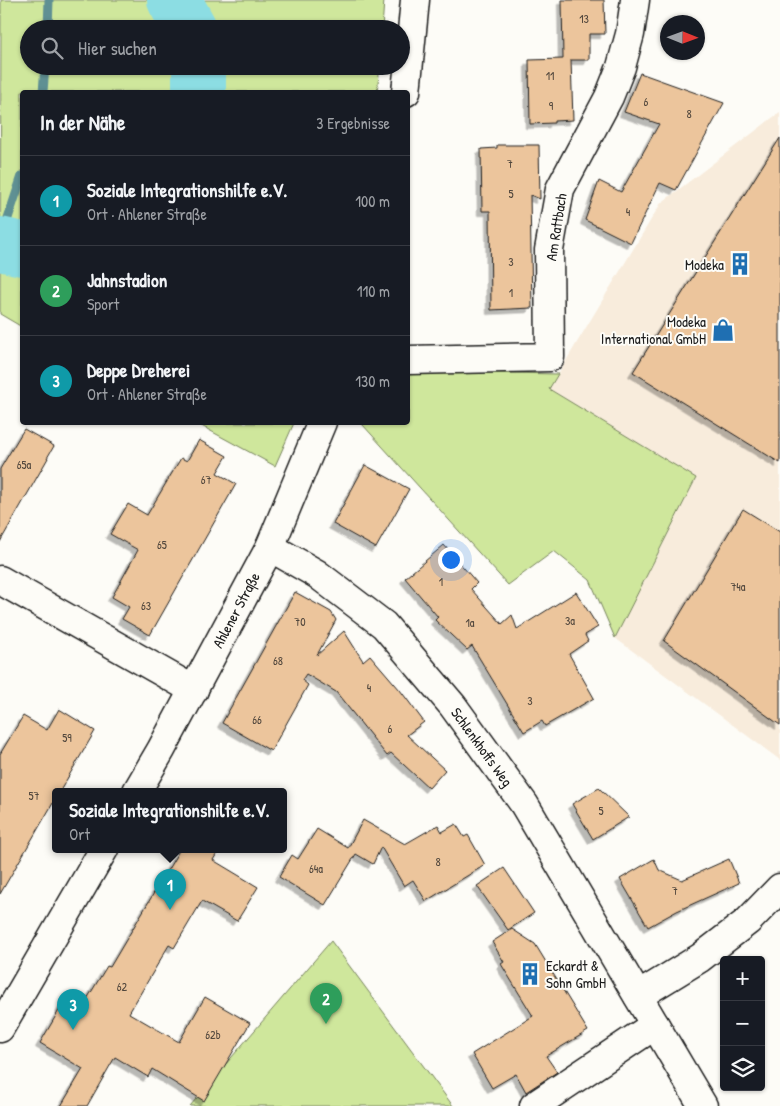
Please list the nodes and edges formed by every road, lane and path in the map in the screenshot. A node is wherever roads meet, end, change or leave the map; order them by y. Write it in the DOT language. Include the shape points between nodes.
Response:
graph roads {
  1 [pos="415,0"];
  2 [pos="635,0"];
  3 [pos="410,51"];
  4 [pos="408,75"];
  5 [pos="406,90"];
  6 [pos="410,360"];
  7 [pos="321,425"];
  8 [pos="270,547"];
  9 [pos="0,580"];
  10 [pos="194,690"];
  11 [pos="139,788"];
  12 [pos="102,853"];
  13 [pos="780,888"];
  14 [pos="638,996"];
  15 [pos="655,1025"];
  16 [pos="0,1028"];
  17 [pos="534,1106"];
  18 [pos="703,1106"];
  1 -- 3 [label="street"];
  2 -- 6 [label="street, Am Rattbach" via="621,66 609,96 560,189 549,250 550,357"];
  4 -- 5 [label="street"];
  7 -- 8 [label="street, Ahlener Straße"];
  8 -- 10 [label="street, Ahlener Straße"];
  8 -- 14 [label="street, Schlenkhoffs Weg" via="317,574 384,625 452,706 524,804"];
  9 -- 10 [label="street"];
  10 -- 11 [label="street, Ahlener Straße"];
  12 -- 16 [label="street"];
  13 -- 14 [label="street" via="748,921 700,958"];
  14 -- 15 [label="street, Schlenkhoffs Weg"];
  15 -- 17 [label="street"];
  15 -- 18 [label="street, Schlenkhoffs Weg"];
}
